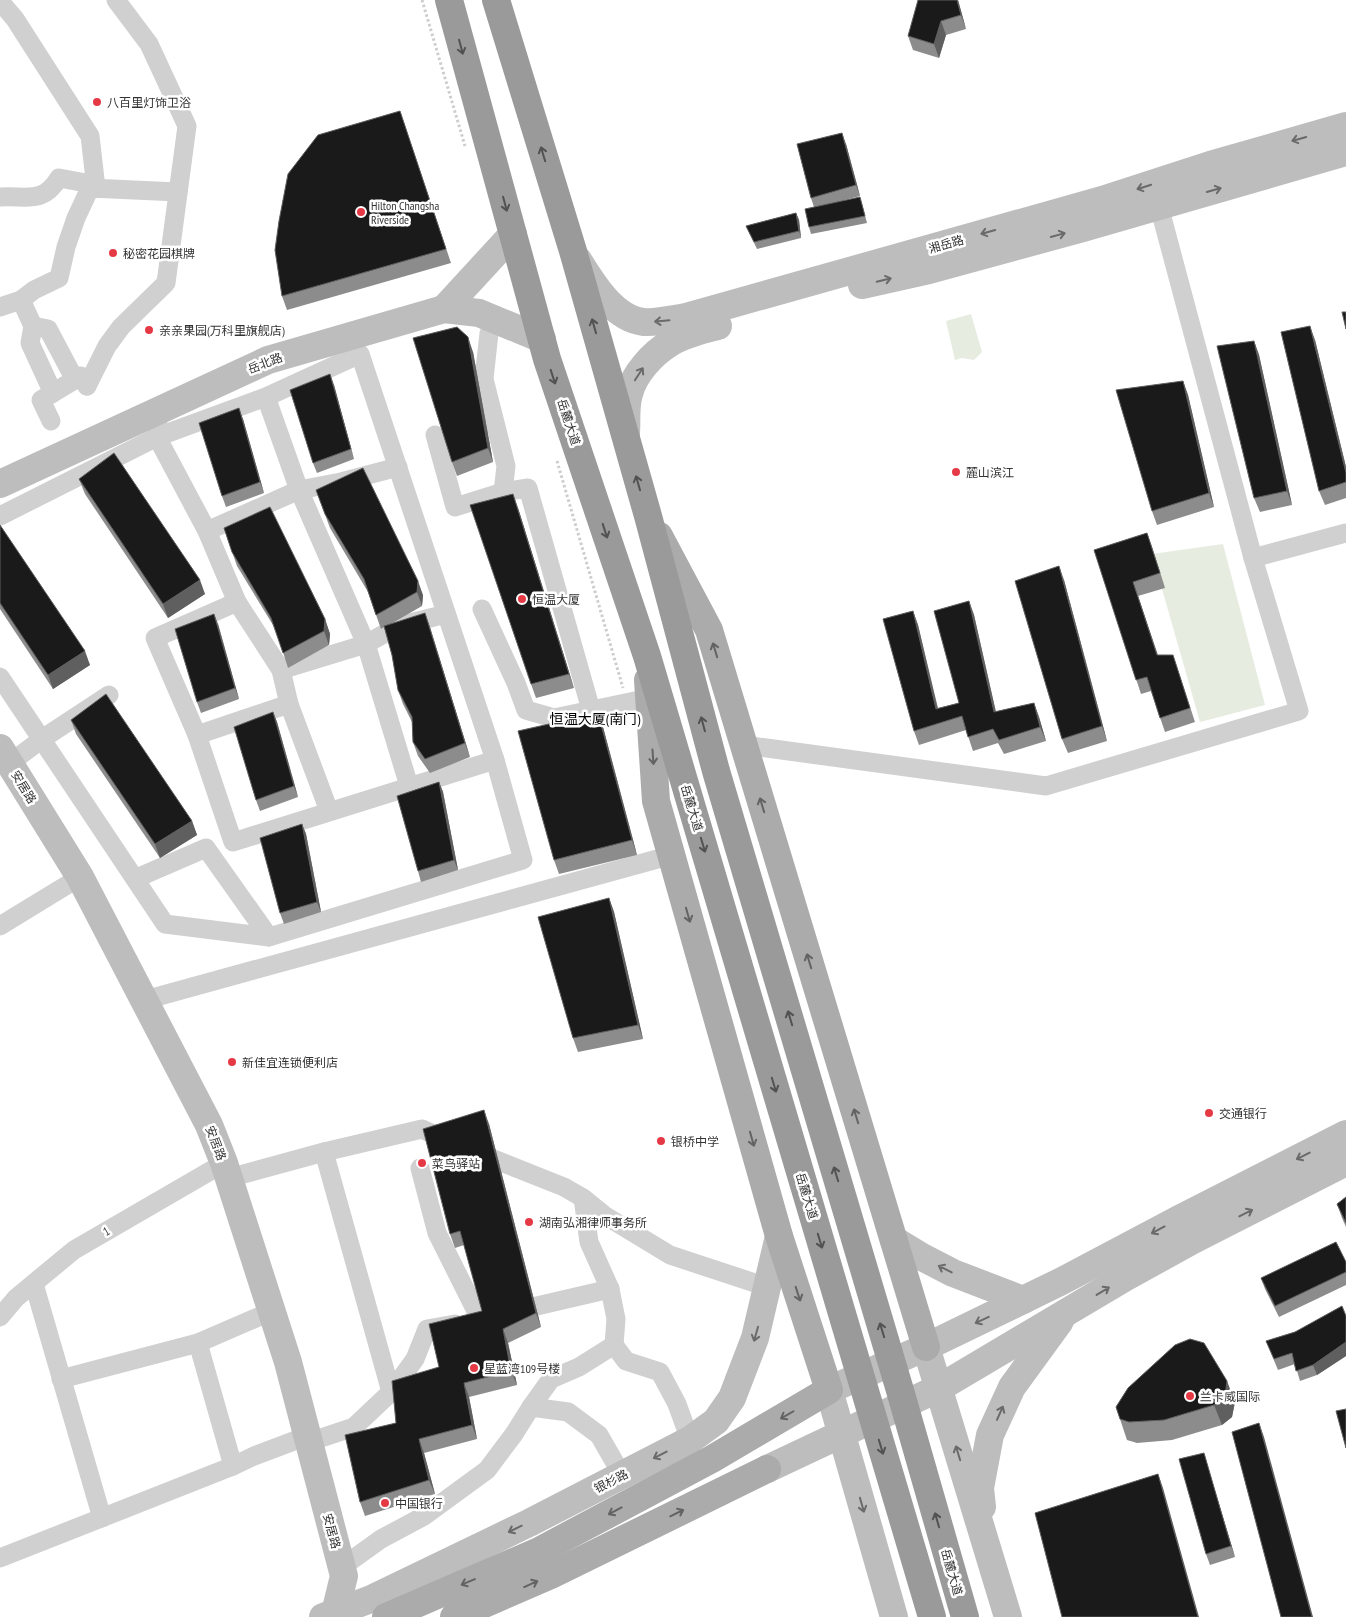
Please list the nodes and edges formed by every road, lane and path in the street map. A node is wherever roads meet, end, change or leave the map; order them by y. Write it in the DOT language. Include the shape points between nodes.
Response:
graph roads {
  1 [pos="116,0"];
  2 [pos="448,0"];
  3 [pos="496,0"];
  4 [pos="0,5"];
  5 [pos="1346,126"];
  6 [pos="1346,152"];
  7 [pos="96,188"];
  8 [pos="178,192"];
  9 [pos="0,196"];
  10 [pos="1159,206"];
  11 [pos="513,234"];
  12 [pos="573,251"];
  13 [pos="21,300"];
  14 [pos="0,307"];
  15 [pos="444,308"];
  16 [pos="33,326"];
  17 [pos="489,333"];
  18 [pos="542,339"];
  19 [pos="74,380"];
  20 [pos="53,392"];
  21 [pos="266,397"];
  22 [pos="159,411"];
  23 [pos="51,421"];
  24 [pos="436,435"];
  25 [pos="626,437"];
  26 [pos="157,438"];
  27 [pos="398,467"];
  28 [pos="0,484"];
  29 [pos="299,490"];
  30 [pos="503,492"];
  31 [pos="0,516"];
  32 [pos="648,516"];
  33 [pos="207,531"];
  34 [pos="1346,533"];
  35 [pos="1253,558"];
  36 [pos="237,602"];
  37 [pos="482,609"];
  38 [pos="446,614"];
  39 [pos="366,644"];
  40 [pos="646,656"];
  41 [pos="282,670"];
  42 [pos="0,676"];
  43 [pos="108,695"];
  44 [pos="650,698"];
  45 [pos="289,704"];
  46 [pos="591,710"];
  47 [pos="197,735"];
  48 [pos="42,739"];
  49 [pos="744,745"];
  50 [pos="5,755"];
  51 [pos="495,760"];
  52 [pos="409,786"];
  53 [pos="329,811"];
  54 [pos="672,855"];
  55 [pos="80,877"];
  56 [pos="140,877"];
  57 [pos="0,926"];
  58 [pos="269,937"];
  59 [pos="145,1000"];
  60 [pos="1346,1134"];
  61 [pos="324,1152"];
  62 [pos="1346,1162"];
  63 [pos="420,1168"];
  64 [pos="226,1170"];
  65 [pos="583,1198"];
  66 [pos="779,1236"];
  67 [pos="894,1240"];
  68 [pos="34,1284"];
  69 [pos="767,1288"];
  70 [pos="610,1289"];
  71 [pos="1023,1300"];
  72 [pos="272,1311"];
  73 [pos="1067,1312"];
  74 [pos="0,1317"];
  75 [pos="480,1319"];
  76 [pos="198,1343"];
  77 [pos="614,1345"];
  78 [pos="926,1347"];
  79 [pos="61,1378"];
  80 [pos="939,1388"];
  81 [pos="829,1390"];
  82 [pos="390,1392"];
  83 [pos="531,1407"];
  84 [pos="842,1434"];
  85 [pos="308,1439"];
  86 [pos="690,1440"];
  87 [pos="233,1466"];
  88 [pos="622,1475"];
  89 [pos="102,1518"];
  90 [pos="986,1546"];
  91 [pos="0,1558"];
  92 [pos="343,1571"];
  93 [pos="392,1606"];
  94 [pos="331,1615"];
  95 [pos="454,1617"];
  96 [pos="894,1617"];
  97 [pos="932,1617"];
  98 [pos="965,1617"];
  99 [pos="1008,1617"];
  1 -- 8 [label="street" via="149,44 186,126"];
  2 -- 11 [label="highway, 岳麓大道, one-way"];
  12 -- 3 [label="highway, 岳麓大道, one-way"];
  4 -- 7 [label="street" via="15,19 90,136"];
  5 -- 12 [label="main road, 湘岳路, one-way" via="1102,200 666,321 643,322 613,307 599,292"];
  10 -- 6 [label="main road, 湘岳路, one-way"];
  7 -- 8 [label="street"];
  7 -- 9 [label="street" via="59,178 53,188 39,197"];
  7 -- 13 [label="street" via="90,188 76,218 59,278"];
  8 -- 19 [label="street" via="166,283 121,328 87,386 81,376"];
  25 -- 10 [label="main road, 湘岳路, one-way" via="628,394 636,377 658,352 685,336"];
  10 -- 35 [label="street"];
  11 -- 15 [label="main road"];
  11 -- 18 [label="highway, 岳麓大道"];
  25 -- 12 [label="highway, 岳麓大道, one-way"];
  13 -- 14 [label="street"];
  13 -- 16 [label="street"];
  15 -- 18 [label="main road, 岳北路" via="479,313"];
  15 -- 22 [label="main road, 岳北路" via="268,360"];
  16 -- 19 [label="street" via="48,329"];
  16 -- 20 [label="street" via="30,343"];
  17 -- 30 [label="street" via="484,379 506,466"];
  18 -- 40 [label="highway, 岳麓大道, one-way"];
  19 -- 20 [label="street"];
  20 -- 23 [label="street" via="41,400"];
  21 -- 26 [label="street"];
  21 -- 27 [label="street" via="360,354"];
  21 -- 29 [label="street"];
  22 -- 26 [label="street"];
  22 -- 28 [label="main road, 岳北路"];
  24 -- 30 [label="street" via="455,507"];
  32 -- 25 [label="highway, 岳麓大道, one-way"];
  26 -- 31 [label="street"];
  26 -- 33 [label="street"];
  27 -- 29 [label="street"];
  27 -- 38 [label="street"];
  29 -- 33 [label="street"];
  29 -- 39 [label="street"];
  30 -- 46 [label="street" via="528,488"];
  49 -- 32 [label="main road, one-way" via="709,630"];
  98 -- 32 [label="highway, 岳麓大道, one-way" via="716,771"];
  33 -- 36 [label="street"];
  34 -- 35 [label="street"];
  35 -- 49 [label="street" via="1299,711 1046,786"];
  36 -- 41 [label="street"];
  36 -- 47 [label="street" via="155,638"];
  37 -- 46 [label="street" via="526,710 554,718"];
  38 -- 39 [label="street" via="398,626"];
  38 -- 51 [label="street"];
  39 -- 41 [label="street"];
  39 -- 52 [label="street"];
  40 -- 44 [label="main road"];
  40 -- 97 [label="highway, 岳麓大道, one-way"];
  41 -- 45 [label="street"];
  42 -- 48 [label="street"];
  43 -- 48 [label="street"];
  44 -- 46 [label="street"];
  44 -- 54 [label="main road, one-way" via="656,801"];
  45 -- 47 [label="street"];
  45 -- 53 [label="street"];
  47 -- 53 [label="street" via="233,842"];
  48 -- 50 [label="street"];
  48 -- 58 [label="street" via="165,924"];
  67 -- 49 [label="main road, one-way"];
  50 -- 55 [label="main road, 安居路"];
  51 -- 52 [label="street"];
  51 -- 58 [label="street" via="523,860"];
  52 -- 53 [label="street"];
  54 -- 59 [label="street"];
  54 -- 66 [label="main road, one-way"];
  55 -- 57 [label="street"];
  55 -- 59 [label="main road, 安居路"];
  56 -- 58 [label="street" via="206,848"];
  59 -- 64 [label="main road, 安居路" via="209,1124"];
  60 -- 71 [label="main road, one-way"];
  61 -- 64 [label="street, 1"];
  61 -- 65 [label="street, 1" via="422,1130 564,1187"];
  61 -- 82 [label="street"];
  73 -- 62 [label="main road, one-way" via="1192,1240"];
  63 -- 75 [label="street" via="437,1232"];
  64 -- 68 [label="street, 1" via="74,1250"];
  64 -- 72 [label="main road, 安居路"];
  65 -- 69 [label="street, 1" via="604,1215 670,1255"];
  65 -- 70 [label="street" via="589,1242"];
  66 -- 69 [label="main road, 银杉路"];
  66 -- 81 [label="main road, one-way"];
  71 -- 67 [label="main road, one-way" via="953,1273"];
  67 -- 78 [label="main road"];
  68 -- 74 [label="street, 1"];
  68 -- 79 [label="street"];
  69 -- 86 [label="main road, 银杉路, one-way" via="755,1338 732,1398 716,1421"];
  70 -- 75 [label="street"];
  70 -- 77 [label="street" via="616,1319"];
  71 -- 78 [label="main road, one-way"];
  72 -- 76 [label="street"];
  72 -- 85 [label="main road, 安居路"];
  73 -- 80 [label="main road"];
  90 -- 73 [label="main road, one-way" via="980,1488 990,1435 1012,1387"];
  75 -- 82 [label="street" via="427,1328 415,1359"];
  76 -- 79 [label="street"];
  76 -- 87 [label="street"];
  77 -- 83 [label="street" via="578,1368 551,1380"];
  77 -- 86 [label="street" via="626,1361 660,1372 677,1404"];
  78 -- 80 [label="main road"];
  78 -- 81 [label="main road"];
  79 -- 89 [label="street"];
  80 -- 84 [label="main road"];
  90 -- 80 [label="main road, one-way"];
  81 -- 84 [label="main road"];
  81 -- 93 [label="main road, 银杉路, one-way" via="712,1459 539,1551"];
  82 -- 85 [label="street" via="354,1427"];
  83 -- 88 [label="street" via="568,1412 599,1435"];
  83 -- 92 [label="street" via="487,1470 424,1516 381,1539"];
  95 -- 84 [label="main road, one-way" via="551,1575"];
  84 -- 96 [label="main road, one-way"];
  85 -- 87 [label="street"];
  85 -- 92 [label="main road, 安居路"];
  86 -- 88 [label="main road, 银杉路, one-way"];
  87 -- 89 [label="street"];
  88 -- 93 [label="main road, 银杉路, one-way" via="529,1523"];
  89 -- 91 [label="street"];
  90 -- 99 [label="main road"];
  92 -- 93 [label="main road"];
  92 -- 94 [label="main road"];
  93 -- 94 [label="main road, 银杉路"];
}
